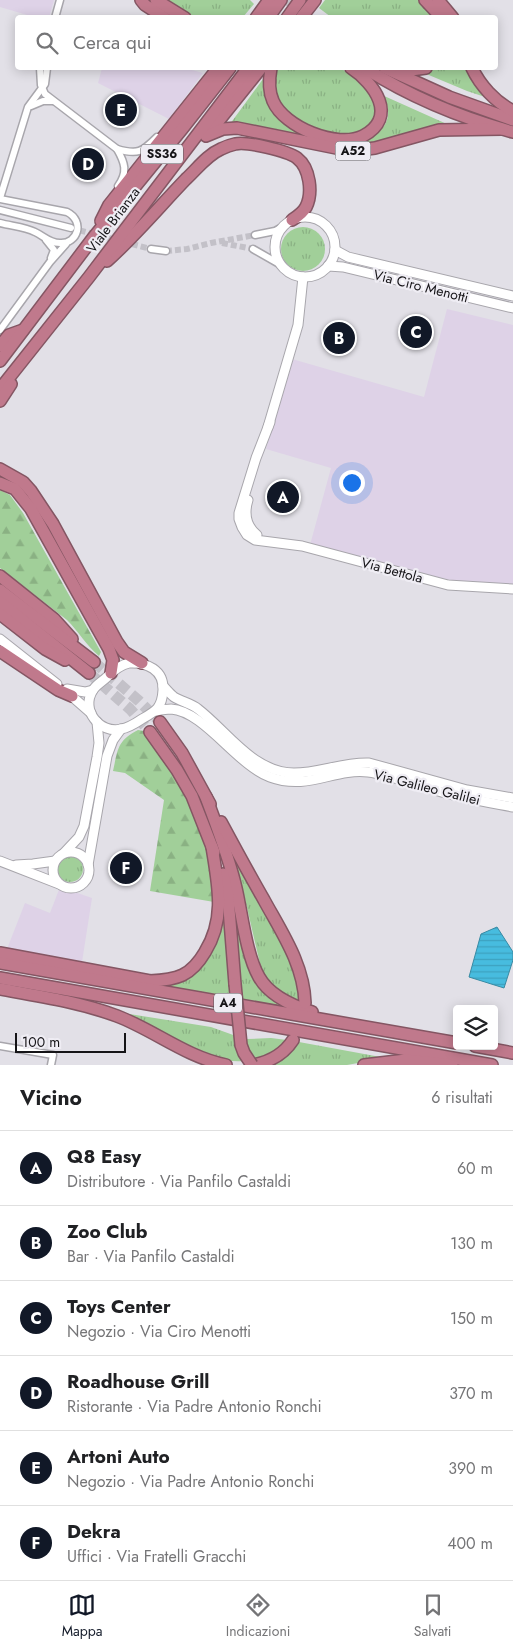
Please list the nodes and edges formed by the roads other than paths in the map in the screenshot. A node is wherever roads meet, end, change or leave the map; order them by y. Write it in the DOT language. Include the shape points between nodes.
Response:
graph roads {
  1 [pos="60,0"];
  2 [pos="140,0"];
  3 [pos="156,0"];
  4 [pos="269,0"];
  5 [pos="281,0"];
  6 [pos="300,0"];
  7 [pos="314,0"];
  8 [pos="425,0"];
  9 [pos="438,0"];
  10 [pos="56,15"];
  11 [pos="161,15"];
  12 [pos="180,15"];
  13 [pos="261,15"];
  14 [pos="261,15"];
  15 [pos="289,15"];
  16 [pos="303,15"];
  17 [pos="439,15"];
  18 [pos="450,15"];
  19 [pos="40,70"];
  20 [pos="47,70"];
  21 [pos="214,70"];
  22 [pos="228,70"];
  23 [pos="246,70"];
  24 [pos="259,70"];
  25 [pos="271,70"];
  26 [pos="354,70"];
  27 [pos="369,70"];
  28 [pos="389,70"];
  29 [pos="473,70"];
  30 [pos="43,86"];
  31 [pos="54,101"];
  32 [pos="28,107"];
  33 [pos="513,111"];
  34 [pos="513,120"];
  35 [pos="172,125"];
  36 [pos="507,130"];
  37 [pos="206,136"];
  38 [pos="117,149"];
  39 [pos="0,199"];
  40 [pos="143,204"];
  41 [pos="109,206"];
  42 [pos="0,210"];
  43 [pos="0,223"];
  44 [pos="288,223"];
  45 [pos="71,228"];
  46 [pos="255,235"];
  47 [pos="93,238"];
  48 [pos="46,240"];
  49 [pos="69,242"];
  50 [pos="151,249"];
  51 [pos="253,249"];
  52 [pos="335,250"];
  53 [pos="166,252"];
  54 [pos="50,262"];
  55 [pos="281,265"];
  56 [pos="328,266"];
  57 [pos="89,277"];
  58 [pos="303,277"];
  59 [pos="513,296"];
  60 [pos="513,308"];
  61 [pos="0,330"];
  62 [pos="23,330"];
  63 [pos="0,346"];
  64 [pos="0,361"];
  65 [pos="20,365"];
  66 [pos="0,389"];
  67 [pos="0,401"];
  68 [pos="0,469"];
  69 [pos="0,483"];
  70 [pos="0,576"];
  71 [pos="513,589"];
  72 [pos="0,590"];
  73 [pos="0,602"];
  74 [pos="0,614"];
  75 [pos="0,640"];
  76 [pos="0,651"];
  77 [pos="142,663"];
  78 [pos="111,673"];
  79 [pos="163,686"];
  80 [pos="62,688"];
  81 [pos="93,690"];
  82 [pos="72,696"];
  83 [pos="156,711"];
  84 [pos="91,714"];
  85 [pos="96,722"];
  86 [pos="160,722"];
  87 [pos="121,729"];
  88 [pos="150,732"];
  89 [pos="206,797"];
  90 [pos="513,798"];
  91 [pos="513,807"];
  92 [pos="212,847"];
  93 [pos="64,853"];
  94 [pos="0,861"];
  95 [pos="55,861"];
  96 [pos="9,864"];
  97 [pos="88,865"];
  98 [pos="59,884"];
  99 [pos="0,953"];
  100 [pos="0,963"];
  101 [pos="0,978"];
  102 [pos="0,989"];
  103 [pos="306,1003"];
  104 [pos="453,1035"];
  105 [pos="293,1040"];
  106 [pos="453,1042"];
  107 [pos="0,1046"];
  108 [pos="498,1048"];
  109 [pos="510,1052"];
  110 [pos="51,1065"];
  111 [pos="226,1065"];
  112 [pos="253,1065"];
  113 [pos="364,1065"];
  114 [pos="452,1065"];
  115 [pos="487,1065"];
  1 -- 10 [label="street"];
  2 -- 11 [label="highway"];
  3 -- 12 [label="highway"];
  4 -- 13 [label="highway"];
  5 -- 14 [label="highway"];
  6 -- 15 [label="highway"];
  7 -- 16 [label="highway"];
  8 -- 17 [label="highway"];
  9 -- 18 [label="highway"];
  19 -- 30 [label="street"];
  20 -- 30 [label="street"];
  21 -- 35 [label="highway"];
  22 -- 47 [label="highway, Viale Brianza / SS36"];
  23 -- 40 [label="highway, Viale Brianza / SS36"];
  24 -- 37 [label="highway"];
  25 -- 26 [label="highway, A52" via="270,91 280,114 305,130 349,140 362,136 375,126 382,110 380,100 369,83"];
  27 -- 36 [label="highway, A52" via="444,108"];
  28 -- 34 [label="highway" via="449,97"];
  29 -- 33 [label="highway" via="487,90"];
  30 -- 31 [label="street"];
  30 -- 32 [label="street"];
  31 -- 32 [label="street"];
  31 -- 38 [label="street"];
  32 -- 39 [label="street"];
  35 -- 38 [label="street" via="140,152"];
  35 -- 41 [label="highway"];
  36 -- 37 [label="highway, A52" via="439,130 375,148 351,151 237,128 223,129"];
  37 -- 40 [label="highway" via="172,178"];
  38 -- 41 [label="street" via="124,160 125,172 110,196"];
  39 -- 49 [label="street" via="73,215 78,226"];
  40 -- 57 [label="highway, Viale Brianza / SS36"];
  41 -- 47 [label="highway"];
  42 -- 45 [label="street"];
  43 -- 48 [label="street" via="35,232"];
  44 -- 46 [label="street" via="267,234"];
  44 -- 52 [label="street" via="309,217 322,222 333,234"];
  44 -- 55 [label="street" via="278,234 275,244"];
  44 -- 57 [label="highway" via="302,214 309,200 308,173 304,164 292,154 249,143 235,144 207,158 126,245"];
  47 -- 62 [label="highway, Viale Brianza / SS36"];
  48 -- 49 [label="street" via="61,244"];
  48 -- 54 [label="street" via="54,250"];
  49 -- 54 [label="street"];
  50 -- 53 [label="street"];
  51 -- 55 [label="street"];
  52 -- 56 [label="street"];
  52 -- 59 [label="street, Via Ciro Menotti" via="348,257"];
  54 -- 61 [label="street"];
  55 -- 58 [label="street"];
  56 -- 58 [label="street" via="318,274"];
  56 -- 60 [label="street, Via Ciro Menotti"];
  57 -- 65 [label="highway, Viale Brianza / SS36"];
  58 -- 71 [label="street, Via Bettola" via="298,325 246,508 251,530 271,542 302,546 448,585"];
  62 -- 63 [label="highway" via="9,335"];
  62 -- 64 [label="highway, Viale Brianza / SS36"];
  65 -- 66 [label="highway, Viale Brianza / SS36"];
  65 -- 67 [label="highway"];
  68 -- 77 [label="highway" via="19,479 31,491 53,524 117,642 124,652"];
  69 -- 78 [label="highway" via="15,489 30,509 109,649 113,660"];
  70 -- 72 [label="highway" via="54,619 90,659"];
  73 -- 74 [label="highway" via="85,670 45,648"];
  75 -- 80 [label="street"];
  76 -- 82 [label="highway"];
  77 -- 78 [label="street" via="122,665"];
  77 -- 79 [label="street" via="154,669"];
  78 -- 81 [label="street"];
  79 -- 83 [label="street" via="162,701"];
  79 -- 90 [label="street, Via Galileo Galilei" via="175,697 196,707 248,756 273,770 312,772 369,763 467,790"];
  80 -- 81 [label="street" via="84,692"];
  80 -- 82 [label="street"];
  81 -- 84 [label="street"];
  82 -- 84 [label="street"];
  83 -- 87 [label="street"];
  83 -- 91 [label="street, Via Galileo Galilei" via="172,709 185,712 251,767 281,781 305,782 351,772 370,772"];
  84 -- 85 [label="street"];
  85 -- 87 [label="street" via="104,728"];
  85 -- 93 [label="street" via="99,743 84,826 79,837"];
  86 -- 89 [label="highway" via="182,753"];
  87 -- 97 [label="street" via="107,756"];
  88 -- 92 [label="highway" via="192,796"];
  89 -- 103 [label="highway" via="288,945 300,970"];
  89 -- 104 [label="highway" via="230,866 250,952 259,978 267,986 290,1004 316,1013"];
  92 -- 99 [label="highway" via="218,886 218,915 213,939 198,964 188,973 173,979 150,981"];
  92 -- 112 [label="highway, bridge" via="228,896 241,1045"];
  93 -- 95 [label="street"];
  93 -- 97 [label="street" via="80,854"];
  94 -- 96 [label="street"];
  95 -- 96 [label="street"];
  95 -- 98 [label="street" via="53,873"];
  96 -- 98 [label="street"];
  97 -- 98 [label="street" via="88,875 82,884 70,888"];
  100 -- 106 [label="highway, A4"];
  101 -- 115 [label="highway, A4"];
  102 -- 111 [label="highway" via="77,1003 117,1016 194,1054"];
  105 -- 112 [label="highway" via="280,1054"];
  107 -- 110 [label="street" via="53,1055"];
  108 -- 109 [label="highway"];
  113 -- 114 [label="highway" via="406,1060"];
}
